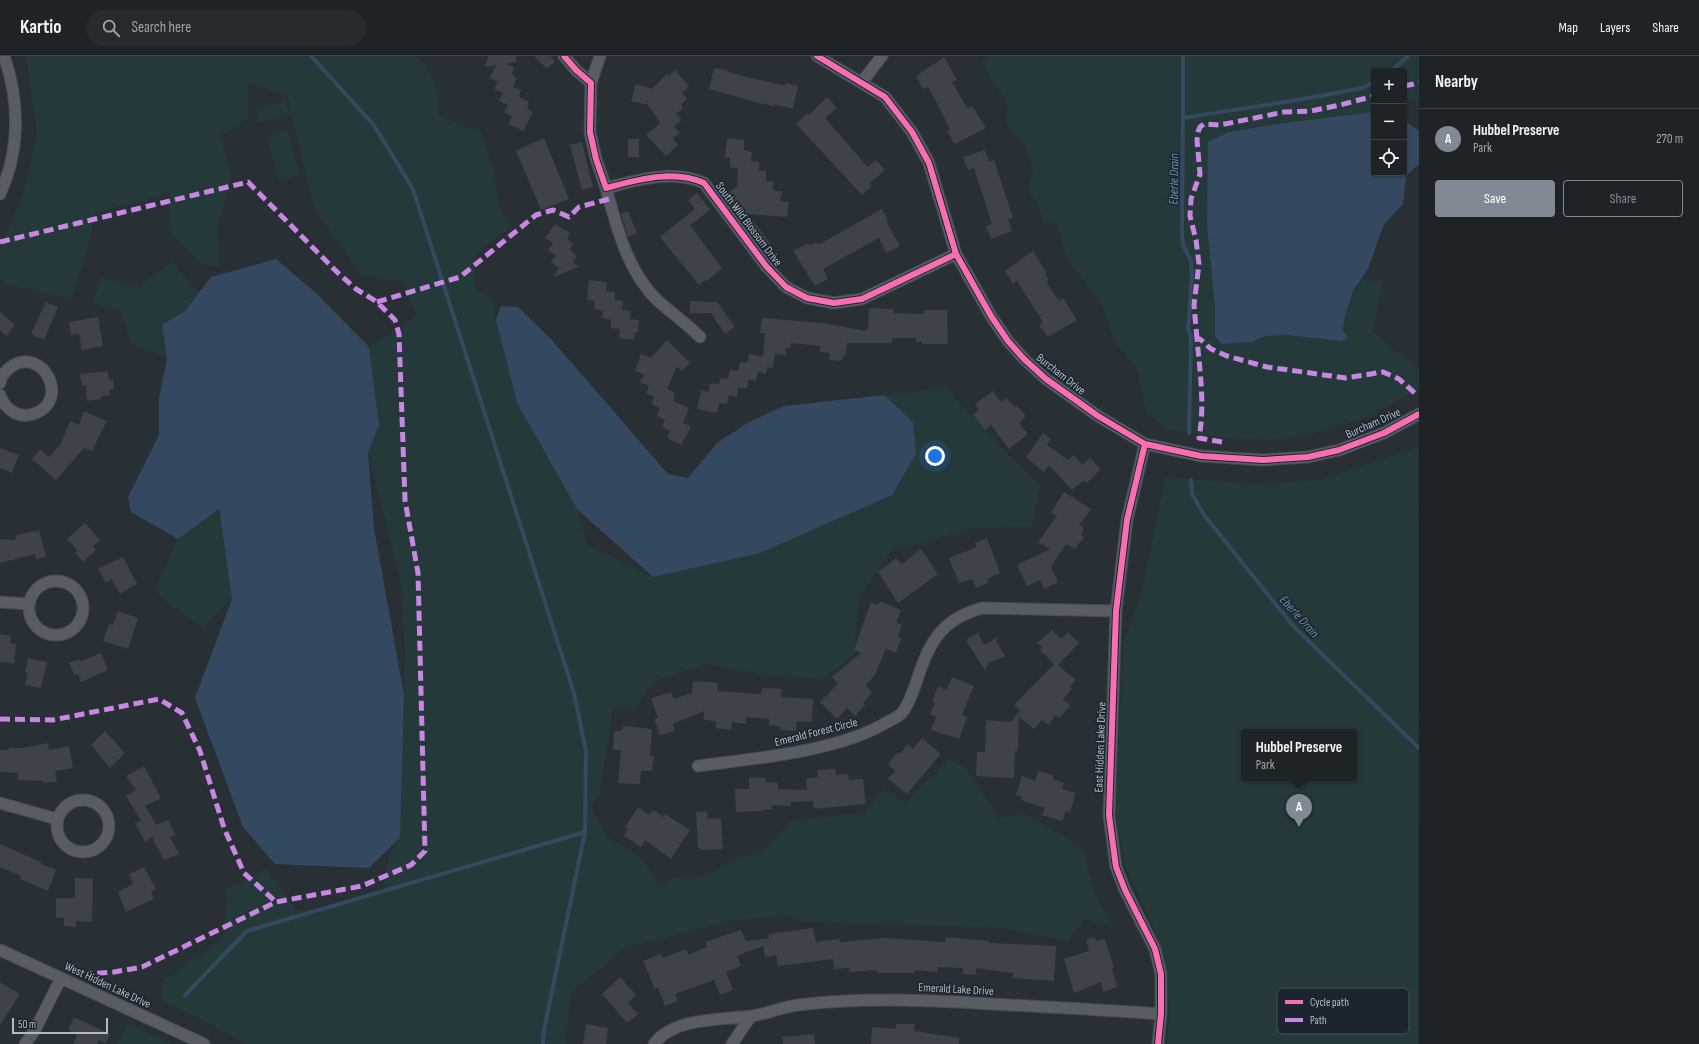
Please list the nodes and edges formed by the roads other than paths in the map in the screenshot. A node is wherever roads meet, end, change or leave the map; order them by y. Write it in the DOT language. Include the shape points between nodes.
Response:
graph roads {
  1 [pos="4,56"];
  2 [pos="564,56"];
  3 [pos="600,56"];
  4 [pos="817,56"];
  5 [pos="882,56"];
  6 [pos="862,82"];
  7 [pos="591,83"];
  8 [pos="606,188"];
  9 [pos="0,194"];
  10 [pos="956,254"];
  11 [pos="700,338"];
  12 [pos="0,383"];
  13 [pos="0,395"];
  14 [pos="1419,414"];
  15 [pos="1146,444"];
  16 [pos="0,602"];
  17 [pos="29,604"];
  18 [pos="1116,611"];
  19 [pos="698,766"];
  20 [pos="0,803"];
  21 [pos="57,819"];
  22 [pos="0,950"];
  23 [pos="61,978"];
  24 [pos="1161,1014"];
  25 [pos="751,1016"];
  26 [pos="25,1044"];
  27 [pos="204,1044"];
  28 [pos="654,1044"];
  29 [pos="732,1044"];
  30 [pos="1158,1044"];
  1 -- 9 [label="street" via="13,86 16,120 13,154"];
  2 -- 7 [label="street"];
  3 -- 7 [label="street"];
  4 -- 6 [label="street, Burcham Drive"];
  5 -- 6 [label="street"];
  6 -- 10 [label="street, Burcham Drive" via="885,97 912,132 929,163"];
  7 -- 8 [label="street" via="590,132"];
  8 -- 10 [label="street, South Wild Blossom Drive" via="668,176 691,177 704,183 766,266 786,287 807,298 834,303 862,299"];
  8 -- 11 [label="street" via="619,235 635,271 658,300"];
  10 -- 15 [label="street, Burcham Drive" via="991,316 1024,359 1046,379 1098,416"];
  12 -- 13 [label="street" via="8,369 28,362 46,371 52,384 52,391 48,404 31,415 11,411"];
  14 -- 15 [label="street, Burcham Drive" via="1362,442 1324,454 1294,459 1221,458 1181,453"];
  15 -- 18 [label="street, East Hidden Lake Drive" via="1126,520"];
  16 -- 17 [label="street"];
  17 -- 17 [label="street" via="30,618 34,624 52,635 72,630 82,612 78,592 60,582 46,583 34,591"];
  18 -- 19 [label="street, Emerald Forest Circle" via="982,608 964,613 948,623 935,639 922,663 911,697 901,714 879,727 847,740 777,756"];
  18 -- 24 [label="street, East Hidden Lake Drive" via="1109,815 1112,845 1116,867 1125,890 1155,949 1160,974"];
  20 -- 21 [label="street"];
  21 -- 21 [label="street" via="60,839 76,851 96,848 108,832 109,825 105,812 89,800 82,799 69,803"];
  22 -- 23 [label="street, West Hidden Lake Drive"];
  23 -- 26 [label="street"];
  23 -- 27 [label="street, West Hidden Lake Drive"];
  24 -- 25 [label="street, Emerald Lake Drive" via="922,1000 867,1000 797,1005"];
  24 -- 30 [label="street, East Hidden Lake Drive"];
  25 -- 28 [label="street, Emerald Lake Drive" via="714,1018 689,1024 671,1031"];
  25 -- 29 [label="street"];
}
